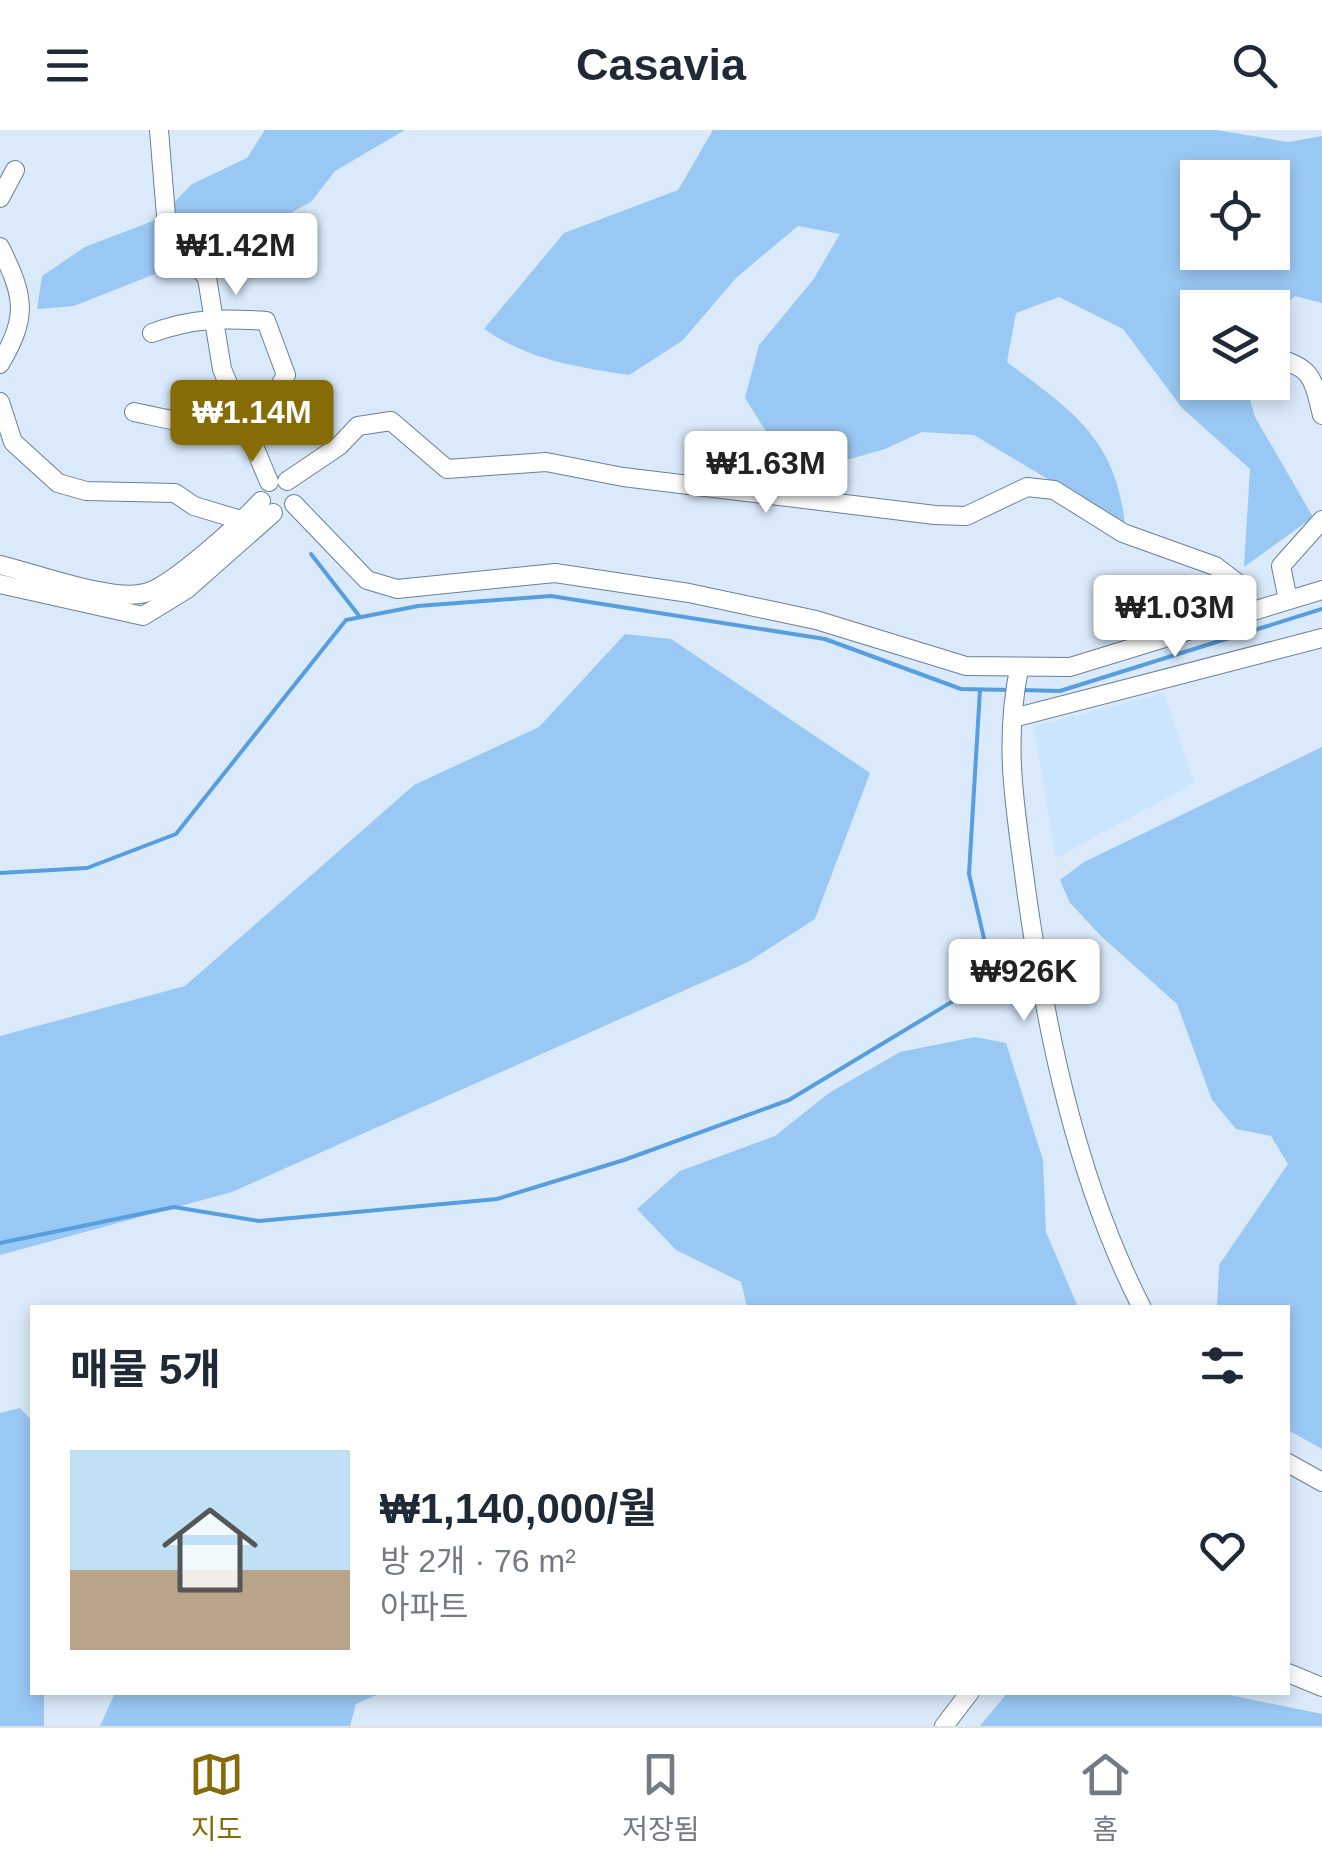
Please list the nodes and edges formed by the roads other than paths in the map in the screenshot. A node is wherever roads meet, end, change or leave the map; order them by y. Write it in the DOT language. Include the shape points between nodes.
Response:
graph roads {
  1 [pos="158,130"];
  2 [pos="15,170"];
  3 [pos="0,198"];
  4 [pos="0,247"];
  5 [pos="215,318"];
  6 [pos="152,333"];
  7 [pos="1290,362"];
  8 [pos="0,364"];
  9 [pos="0,402"];
  10 [pos="134,412"];
  11 [pos="1322,414"];
  12 [pos="240,420"];
  13 [pos="278,481"];
  14 [pos="294,504"];
  15 [pos="267,507"];
  16 [pos="242,520"];
  17 [pos="1322,520"];
  18 [pos="0,565"];
  19 [pos="0,584"];
  20 [pos="1322,590"];
  21 [pos="1288,600"];
  22 [pos="1250,612"];
  23 [pos="1322,638"];
  24 [pos="1018,672"];
  25 [pos="1014,713"];
  26 [pos="1140,1305"];
  27 [pos="1290,1463"];
  28 [pos="1322,1482"];
  29 [pos="1290,1674"];
  30 [pos="1322,1687"];
  31 [pos="968,1695"];
  32 [pos="944,1726"];
  1 -- 5 [label="street" via="167,228 207,278"];
  2 -- 3 [label="street"];
  4 -- 8 [label="street" via="22,302 14,341"];
  5 -- 6 [label="street"];
  5 -- 12 [label="street" via="222,369"];
  5 -- 12 [label="street" via="266,322 284,361 280,387 256,414"];
  7 -- 11 [label="street" via="1304,366 1313,380"];
  9 -- 16 [label="street" via="13,442 58,483 86,491 175,494"];
  10 -- 12 [label="street" via="216,428"];
  12 -- 13 [label="street"];
  13 -- 14 [label="street" via="295,491"];
  13 -- 15 [label="street"];
  13 -- 22 [label="street" via="339,446 358,426 391,421 448,470 546,462 623,478 935,515 966,516 1028,488 1054,490 1124,533 1214,566 1240,586"];
  14 -- 15 [label="street" via="284,512"];
  14 -- 24 [label="street" via="367,580 397,589 555,573 689,592 816,620 966,666"];
  15 -- 16 [label="street"];
  15 -- 19 [label="street" via="187,589 143,616"];
  16 -- 18 [label="street" via="146,593 117,593"];
  17 -- 21 [label="street" via="1281,566"];
  20 -- 21 [label="street"];
  21 -- 22 [label="street"];
  22 -- 24 [label="street" via="1070,667"];
  23 -- 25 [label="street"];
  24 -- 25 [label="street"];
  25 -- 26 [label="street" via="1008,772 1042,996 1081,1150"];
  27 -- 28 [label="street"];
  29 -- 30 [label="street"];
  31 -- 32 [label="street"];
}
